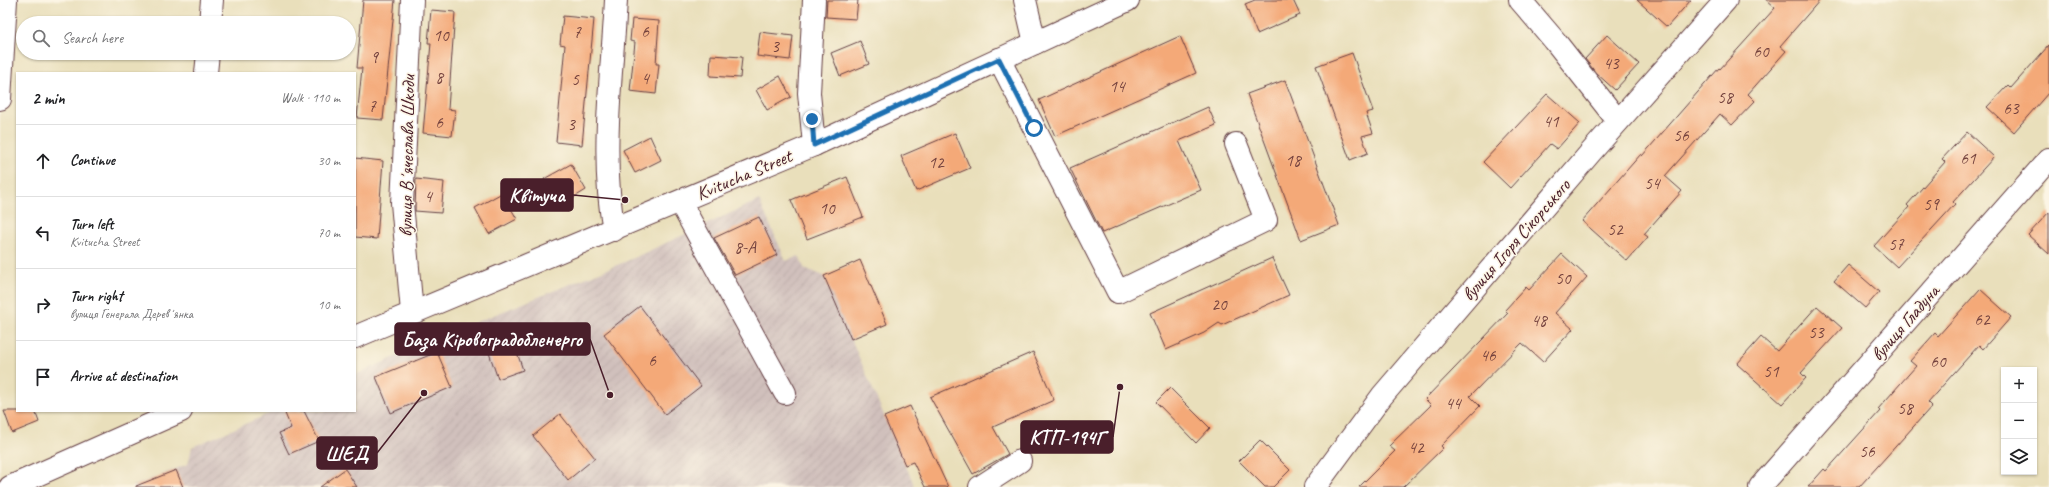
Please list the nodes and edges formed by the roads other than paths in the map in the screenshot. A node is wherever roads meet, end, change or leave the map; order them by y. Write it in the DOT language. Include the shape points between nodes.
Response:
graph roads {
  1 [pos="6,0"];
  2 [pos="212,0"];
  3 [pos="412,0"];
  4 [pos="616,0"];
  5 [pos="814,0"];
  6 [pos="1025,0"];
  7 [pos="1128,0"];
  8 [pos="1520,0"];
  9 [pos="1726,0"];
  10 [pos="211,16"];
  11 [pos="1035,42"];
  12 [pos="999,59"];
  13 [pos="207,60"];
  14 [pos="206,72"];
  15 [pos="0,99"];
  16 [pos="1618,121"];
  17 [pos="1236,144"];
  18 [pos="814,145"];
  19 [pos="2049,160"];
  20 [pos="680,202"];
  21 [pos="614,230"];
  22 [pos="412,312"];
  23 [pos="356,336"];
  24 [pos="785,393"];
  25 [pos="179,412"];
  26 [pos="1020,461"];
  27 [pos="10,487"];
  28 [pos="980,487"];
  29 [pos="1314,487"];
  30 [pos="1760,487"];
  1 -- 15 [label="street"];
  2 -- 10 [label="street"];
  3 -- 22 [label="street, вулиця Вʼячеслава Шкоди" via="402,203"];
  4 -- 21 [label="street" via="608,137 608,202"];
  5 -- 18 [label="street" via="809,93"];
  6 -- 11 [label="street"];
  7 -- 11 [label="street, Kvitucha Street"];
  8 -- 16 [label="street" via="1556,41"];
  9 -- 16 [label="street, вулиця Ігоря Сікорського"];
  11 -- 12 [label="street, Kvitucha Street"];
  12 -- 17 [label="street" via="1118,292 1266,220"];
  12 -- 18 [label="street, Kvitucha Street"];
  13 -- 14 [label="street"];
  16 -- 29 [label="street, вулиця Ігоря Сікорського" via="1382,396"];
  18 -- 20 [label="street, Kvitucha Street"];
  19 -- 30 [label="street, вулиця Гладуна"];
  20 -- 21 [label="street, Kvitucha Street"];
  20 -- 24 [label="street"];
  21 -- 22 [label="street, Kvitucha Street"];
  22 -- 23 [label="street, Kvitucha Street"];
  25 -- 27 [label="street"];
  26 -- 28 [label="street"];
}
